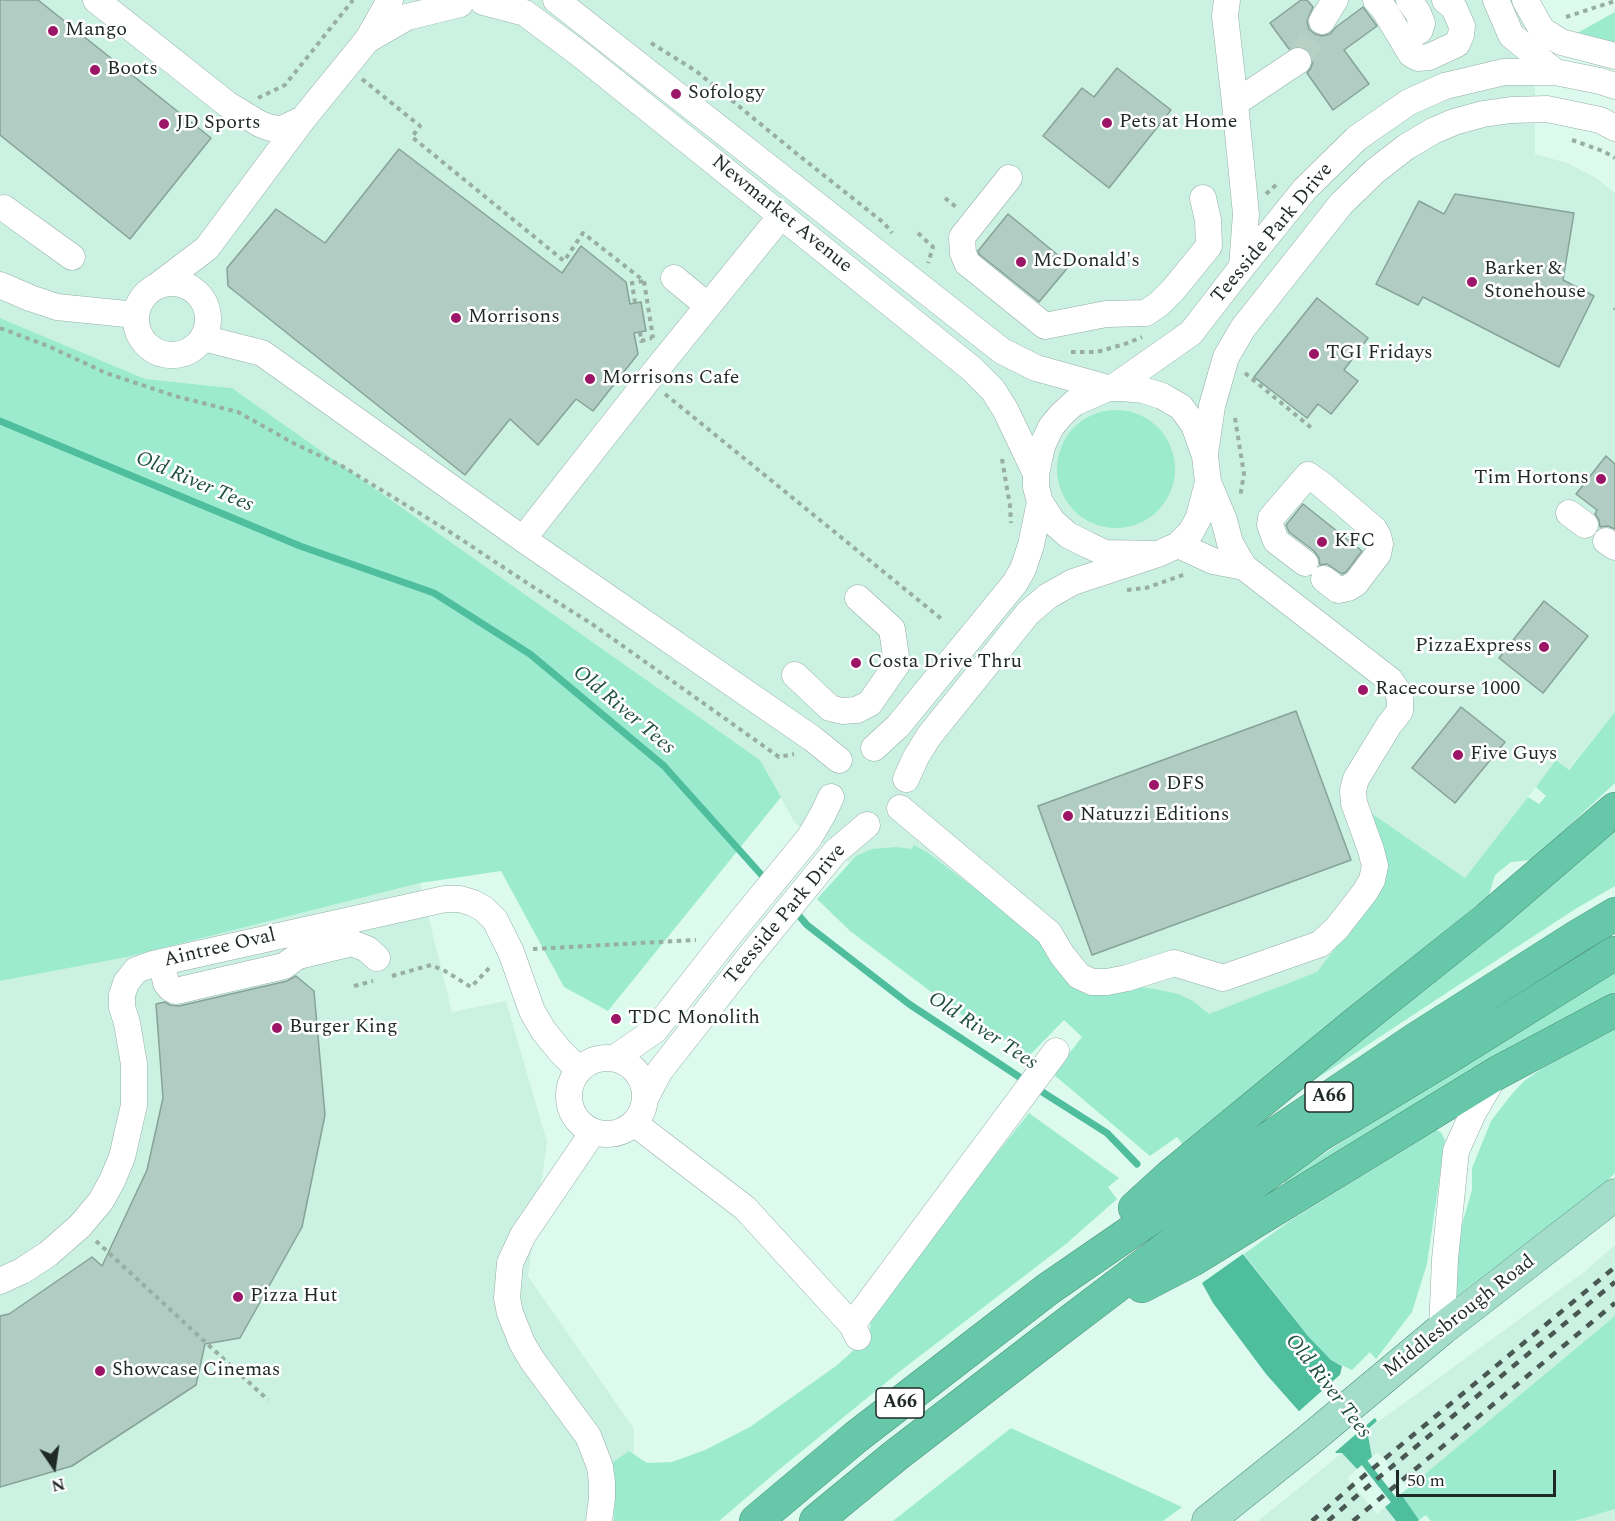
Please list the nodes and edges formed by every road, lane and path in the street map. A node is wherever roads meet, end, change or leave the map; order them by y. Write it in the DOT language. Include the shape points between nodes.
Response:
graph roads {
  1 [pos="96,0"];
  2 [pos="353,0"];
  3 [pos="390,0"];
  4 [pos="556,0"];
  5 [pos="1227,0"];
  6 [pos="1376,0"];
  7 [pos="1409,0"];
  8 [pos="1445,0"];
  9 [pos="1496,0"];
  10 [pos="1524,0"];
  11 [pos="470,2"];
  12 [pos="368,39"];
  13 [pos="1403,41"];
  14 [pos="1615,56"];
  15 [pos="1298,61"];
  16 [pos="345,66"];
  17 [pos="1555,72"];
  18 [pos="1615,86"];
  19 [pos="1235,103"];
  20 [pos="227,104"];
  21 [pos="303,119"];
  22 [pos="1615,128"];
  23 [pos="1562,137"];
  24 [pos="1615,158"];
  25 [pos="1009,178"];
  26 [pos="1203,198"];
  27 [pos="1,208"];
  28 [pos="781,216"];
  29 [pos="918,233"];
  30 [pos="207,248"];
  31 [pos="72,257"];
  32 [pos="1242,267"];
  33 [pos="925,270"];
  34 [pos="674,278"];
  35 [pos="644,280"];
  36 [pos="0,285"];
  37 [pos="157,286"];
  38 [pos="204,301"];
  39 [pos="635,303"];
  40 [pos="708,306"];
  41 [pos="136,315"];
  42 [pos="0,328"];
  43 [pos="639,332"];
  44 [pos="203,338"];
  45 [pos="653,338"];
  46 [pos="654,345"];
  47 [pos="648,380"];
  48 [pos="1252,380"];
  49 [pos="1111,388"];
  50 [pos="1234,409"];
  51 [pos="1314,430"];
  52 [pos="1205,456"];
  53 [pos="1036,474"];
  54 [pos="1208,482"];
  55 [pos="1040,502"];
  56 [pos="1239,506"];
  57 [pos="523,540"];
  58 [pos="1168,550"];
  59 [pos="1214,561"];
  60 [pos="1305,563"];
  61 [pos="1244,567"];
  62 [pos="1324,579"];
  63 [pos="1124,591"];
  64 [pos="858,598"];
  65 [pos="944,621"];
  66 [pos="795,675"];
  67 [pos="874,748"];
  68 [pos="795,754"];
  69 [pos="839,760"];
  70 [pos="906,779"];
  71 [pos="831,796"];
  72 [pos="900,808"];
  73 [pos="1614,810"];
  74 [pos="867,825"];
  75 [pos="1615,914"];
  76 [pos="724,941"];
  77 [pos="511,952"];
  78 [pos="1615,953"];
  79 [pos="157,964"];
  80 [pos="383,971"];
  81 [pos="354,986"];
  82 [pos="1615,1010"];
  83 [pos="1056,1051"];
  84 [pos="615,1058"];
  85 [pos="578,1069"];
  86 [pos="1497,1072"];
  87 [pos="646,1097"];
  88 [pos="634,1123"];
  89 [pos="593,1132"];
  90 [pos="1615,1196"];
  91 [pos="80,1226"];
  92 [pos="0,1281"];
  93 [pos="1048,1289"];
  94 [pos="1442,1329"];
  95 [pos="1056,1332"];
  96 [pos="268,1400"];
  97 [pos="599,1521"];
  98 [pos="756,1521"];
  99 [pos="816,1521"];
  100 [pos="1208,1521"];
  1 -- 20 [label="street"];
  2 -- 20 [label="path" via="285,85 249,101 236,93"];
  3 -- 12 [label="street"];
  4 -- 49 [label="street, Newmarket Avenue" via="1002,351 1036,368"];
  5 -- 19 [label="street" via="1225,16"];
  6 -- 13 [label="street"];
  7 -- 13 [label="street" via="1422,23 1420,30"];
  8 -- 13 [label="street" via="1454,8 1462,26 1457,44 1418,58"];
  9 -- 17 [label="street" via="1511,35"];
  10 -- 14 [label="street" via="1542,30 1560,42"];
  11 -- 12 [label="street" via="407,16"];
  11 -- 28 [label="street, Newmarket Avenue" via="525,13"];
  12 -- 16 [label="street"];
  15 -- 19 [label="street"];
  16 -- 21 [label="street"];
  16 -- 35 [label="path" via="420,126 412,137 564,261 583,233"];
  17 -- 18 [label="street, Teesside Park Drive"];
  17 -- 32 [label="street, Teesside Park Drive" via="1504,72 1473,78 1409,102 1357,138 1305,189"];
  19 -- 32 [label="street" via="1246,214"];
  20 -- 21 [label="street" via="271,128 282,129"];
  21 -- 30 [label="street"];
  22 -- 52 [label="street, Teesside Park Drive" via="1600,120 1547,109 1483,114 1433,131 1375,171 1341,204 1243,328 1226,357 1212,406"];
  23 -- 24 [label="path"];
  25 -- 26 [label="street" via="962,237 963,253 967,263 1045,326 1106,314 1146,313 1159,304 1209,246"];
  27 -- 31 [label="street"];
  28 -- 40 [label="street"];
  28 -- 53 [label="street, Newmarket Avenue" via="993,390"];
  29 -- 33 [label="path" via="933,248"];
  30 -- 37 [label="street"];
  30 -- 38 [label="street"];
  32 -- 49 [label="street, Teesside Park Drive" via="1191,333"];
  34 -- 40 [label="street"];
  35 -- 39 [label="path" via="632,283"];
  35 -- 45 [label="path"];
  36 -- 41 [label="street" via="57,307"];
  37 -- 38 [label="street" via="178,282 198,292"];
  37 -- 41 [label="street" via="146,293"];
  38 -- 44 [label="street" via="209,320"];
  40 -- 47 [label="street"];
  41 -- 44 [label="street" via="141,338 160,353 184,353"];
  42 -- 68 [label="path" via="106,373 238,412 294,444 342,465 592,624 779,757"];
  43 -- 45 [label="path" via="640,341"];
  44 -- 57 [label="street" via="262,353"];
  45 -- 46 [label="path"];
  47 -- 57 [label="street"];
  47 -- 65 [label="path"];
  48 -- 51 [label="path"];
  49 -- 52 [label="street" via="1143,390 1180,407 1194,425"];
  49 -- 53 [label="street" via="1074,403 1061,415 1042,446"];
  50 -- 56 [label="path" via="1244,474"];
  52 -- 54 [label="street"];
  53 -- 55 [label="street"];
  54 -- 58 [label="street" via="1191,532"];
  54 -- 61 [label="street" via="1230,543"];
  55 -- 58 [label="street" via="1068,535 1096,549"];
  55 -- 67 [label="street" via="1031,545 1015,583 898,726"];
  57 -- 69 [label="street"];
  58 -- 59 [label="street"];
  58 -- 70 [label="street" via="1073,582 1028,613 928,736"];
  59 -- 61 [label="street"];
  59 -- 63 [label="path" via="1212,573 1186,574"];
  60 -- 62 [label="street" via="1276,541 1270,525 1271,518 1308,475 1374,528 1380,544 1378,554 1356,583 1338,590"];
  61 -- 72 [label="street" via="1390,680 1400,699 1400,711 1356,779 1353,790 1375,866 1372,880 1337,928 1320,944 1223,978 1174,963 1126,978 1092,982 1079,976 1049,933"];
  64 -- 66 [label="street" via="892,629 897,663 870,703 857,710 830,708"];
  67 -- 69 [label="street" via="855,749"];
  67 -- 70 [label="street" via="892,755"];
  69 -- 71 [label="street" via="830,777"];
  70 -- 72 [label="street" via="905,799"];
  71 -- 74 [label="street" via="840,814"];
  71 -- 76 [label="street, Teesside Park Drive" via="809,838"];
  72 -- 74 [label="street" via="886,821"];
  73 -- 93 [label="highway, A66" via="1488,919 1169,1177"];
  74 -- 87 [label="street, Teesside Park Drive" via="835,852 750,956 659,1072"];
  75 -- 93 [label="highway, A66" via="1416,1039"];
  76 -- 77 [label="path"];
  76 -- 84 [label="street, Teesside Park Drive" via="655,1030"];
  77 -- 79 [label="street, Aintree Oval" via="495,920 484,909 460,899 445,899"];
  77 -- 80 [label="path" via="498,959 471,987 431,965"];
  77 -- 85 [label="street, Aintree Oval" via="537,1021"];
  78 -- 95 [label="highway, A66" via="1318,1136"];
  79 -- 80 [label="street" via="166,983 176,991 284,966 298,956 352,943 367,949"];
  79 -- 91 [label="street, Aintree Oval" via="136,970 122,994 133,1053 134,1105 112,1181"];
  80 -- 81 [label="path"];
  82 -- 86 [label="highway, A66"];
  83 -- 88 [label="street" via="855,1331 745,1208"];
  84 -- 85 [label="street" via="601,1057"];
  84 -- 87 [label="street" via="637,1072"];
  85 -- 89 [label="street" via="570,1082 571,1112"];
  86 -- 94 [label="street" via="1456,1150"];
  86 -- 95 [label="highway, A66" via="1192,1260"];
  87 -- 88 [label="street"];
  88 -- 89 [label="street" via="622,1132"];
  89 -- 97 [label="street" via="523,1235 510,1263 507,1298 522,1343 588,1436 602,1482"];
  90 -- 94 [label="main road, Middlesbrough Road"];
  91 -- 92 [label="street, Aintree Oval" via="48,1254"];
  91 -- 96 [label="path"];
  93 -- 98 [label="highway, A66" via="856,1437"];
  94 -- 100 [label="main road, Middlesbrough Road"];
  95 -- 99 [label="highway, A66"];
}
